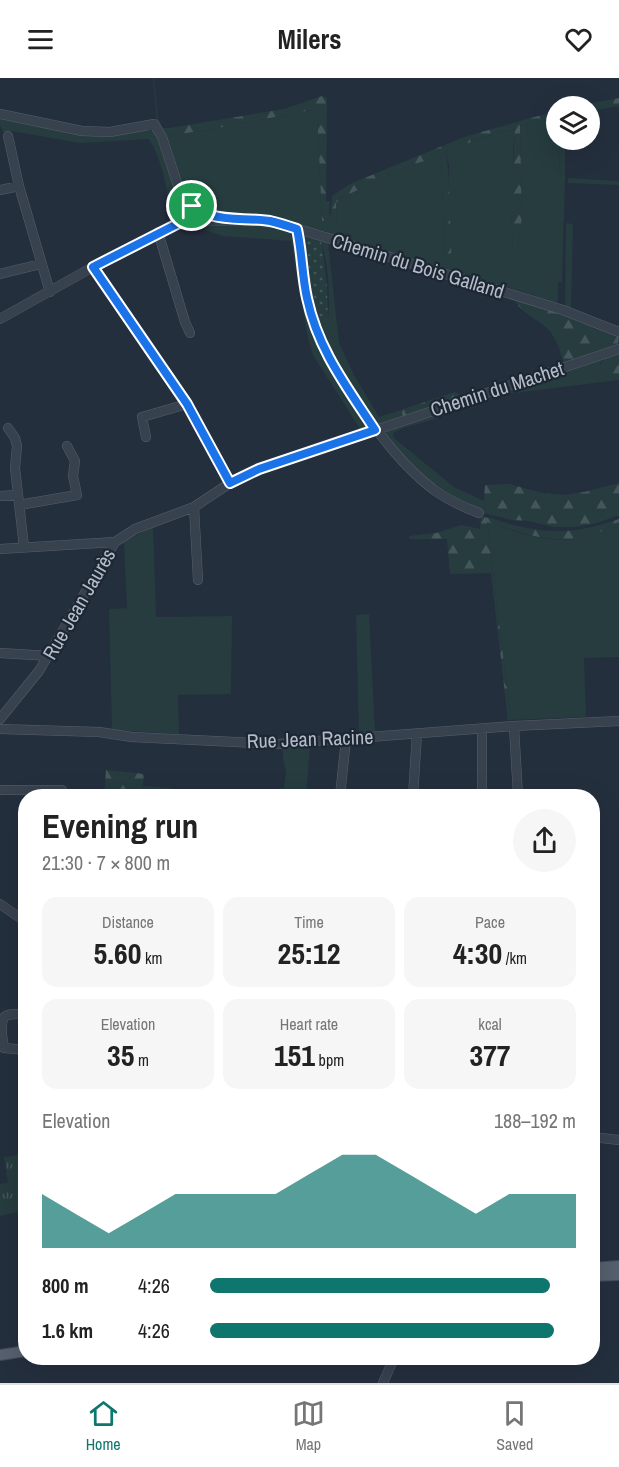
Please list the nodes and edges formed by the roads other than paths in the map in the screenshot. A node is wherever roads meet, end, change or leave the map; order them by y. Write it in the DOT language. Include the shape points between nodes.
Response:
graph roads {
  1 [pos="0,114"];
  2 [pos="8,136"];
  3 [pos="20,186"];
  4 [pos="0,190"];
  5 [pos="181,195"];
  6 [pos="230,220"];
  7 [pos="183,221"];
  8 [pos="297,229"];
  9 [pos="158,232"];
  10 [pos="41,264"];
  11 [pos="93,267"];
  12 [pos="0,274"];
  13 [pos="50,292"];
  14 [pos="0,320"];
  15 [pos="619,332"];
  16 [pos="190,333"];
  17 [pos="619,349"];
  18 [pos="187,404"];
  19 [pos="8,428"];
  20 [pos="375,430"];
  21 [pos="146,437"];
  22 [pos="67,446"];
  23 [pos="230,483"];
  24 [pos="0,496"];
  25 [pos="18,500"];
  26 [pos="194,507"];
  27 [pos="479,513"];
  28 [pos="115,542"];
  29 [pos="24,548"];
  30 [pos="0,549"];
  31 [pos="198,580"];
  32 [pos="0,653"];
  33 [pos="50,656"];
  34 [pos="0,719"];
  35 [pos="619,721"];
  36 [pos="514,726"];
  37 [pos="0,729"];
  38 [pos="482,729"];
  39 [pos="417,734"];
  40 [pos="346,739"];
  41 [pos="341,789"];
  42 [pos="413,789"];
  43 [pos="482,789"];
  44 [pos="518,789"];
  45 [pos="0,790"];
  46 [pos="18,790"];
  47 [pos="0,904"];
  48 [pos="18,916"];
  49 [pos="18,1014"];
  50 [pos="1,1035"];
  51 [pos="18,1049"];
  52 [pos="600,1138"];
  53 [pos="619,1140"];
  54 [pos="619,1266"];
  55 [pos="600,1267"];
  56 [pos="619,1275"];
  57 [pos="600,1276"];
  58 [pos="18,1353"];
  59 [pos="0,1355"];
  60 [pos="391,1365"];
  61 [pos="383,1383"];
  1 -- 5 [label="street" via="82,131 110,132 154,124"];
  2 -- 3 [label="street"];
  3 -- 4 [label="street"];
  3 -- 10 [label="street"];
  5 -- 6 [label="street" via="199,211"];
  5 -- 7 [label="street"];
  6 -- 7 [label="street, Chemin du Bois Galland"];
  6 -- 8 [label="street, Chemin du Bois Galland" via="271,221"];
  7 -- 9 [label="street"];
  8 -- 15 [label="street, Chemin du Bois Galland" via="563,310"];
  8 -- 20 [label="street" via="312,315 331,363"];
  9 -- 11 [label="street"];
  9 -- 16 [label="street"];
  10 -- 12 [label="street"];
  10 -- 13 [label="street"];
  11 -- 13 [label="street"];
  11 -- 18 [label="street"];
  13 -- 14 [label="street"];
  17 -- 20 [label="street, Chemin du Machet"];
  18 -- 21 [label="street" via="142,417"];
  18 -- 23 [label="street"];
  19 -- 25 [label="street" via="17,446"];
  20 -- 23 [label="street, Rue Jean Jaurès" via="259,469"];
  20 -- 27 [label="street" via="434,490"];
  22 -- 25 [label="street" via="75,461 77,495"];
  23 -- 26 [label="street, Rue Jean Jaurès"];
  24 -- 25 [label="street"];
  25 -- 29 [label="street"];
  26 -- 28 [label="street, Rue Jean Jaurès" via="135,529"];
  26 -- 31 [label="street"];
  28 -- 29 [label="street"];
  28 -- 33 [label="street, Rue Jean Jaurès"];
  29 -- 30 [label="street"];
  32 -- 33 [label="street"];
  33 -- 34 [label="street, Rue Jean Jaurès"];
  35 -- 36 [label="street, Rue Jean Racine"];
  36 -- 38 [label="street, Rue Jean Racine"];
  36 -- 44 [label="street"];
  37 -- 40 [label="street, Rue Jean Racine" via="278,744"];
  38 -- 39 [label="street, Rue Jean Racine"];
  38 -- 43 [label="street"];
  39 -- 40 [label="street, Rue Jean Racine"];
  39 -- 42 [label="street"];
  40 -- 41 [label="street"];
  45 -- 46 [label="street"];
  47 -- 48 [label="street"];
  49 -- 50 [label="street" via="4,1016"];
  50 -- 51 [label="street" via="4,1048"];
  52 -- 53 [label="street"];
  54 -- 55 [label="main road"];
  56 -- 57 [label="main road"];
  58 -- 59 [label="main road"];
  60 -- 61 [label="street"];
}
